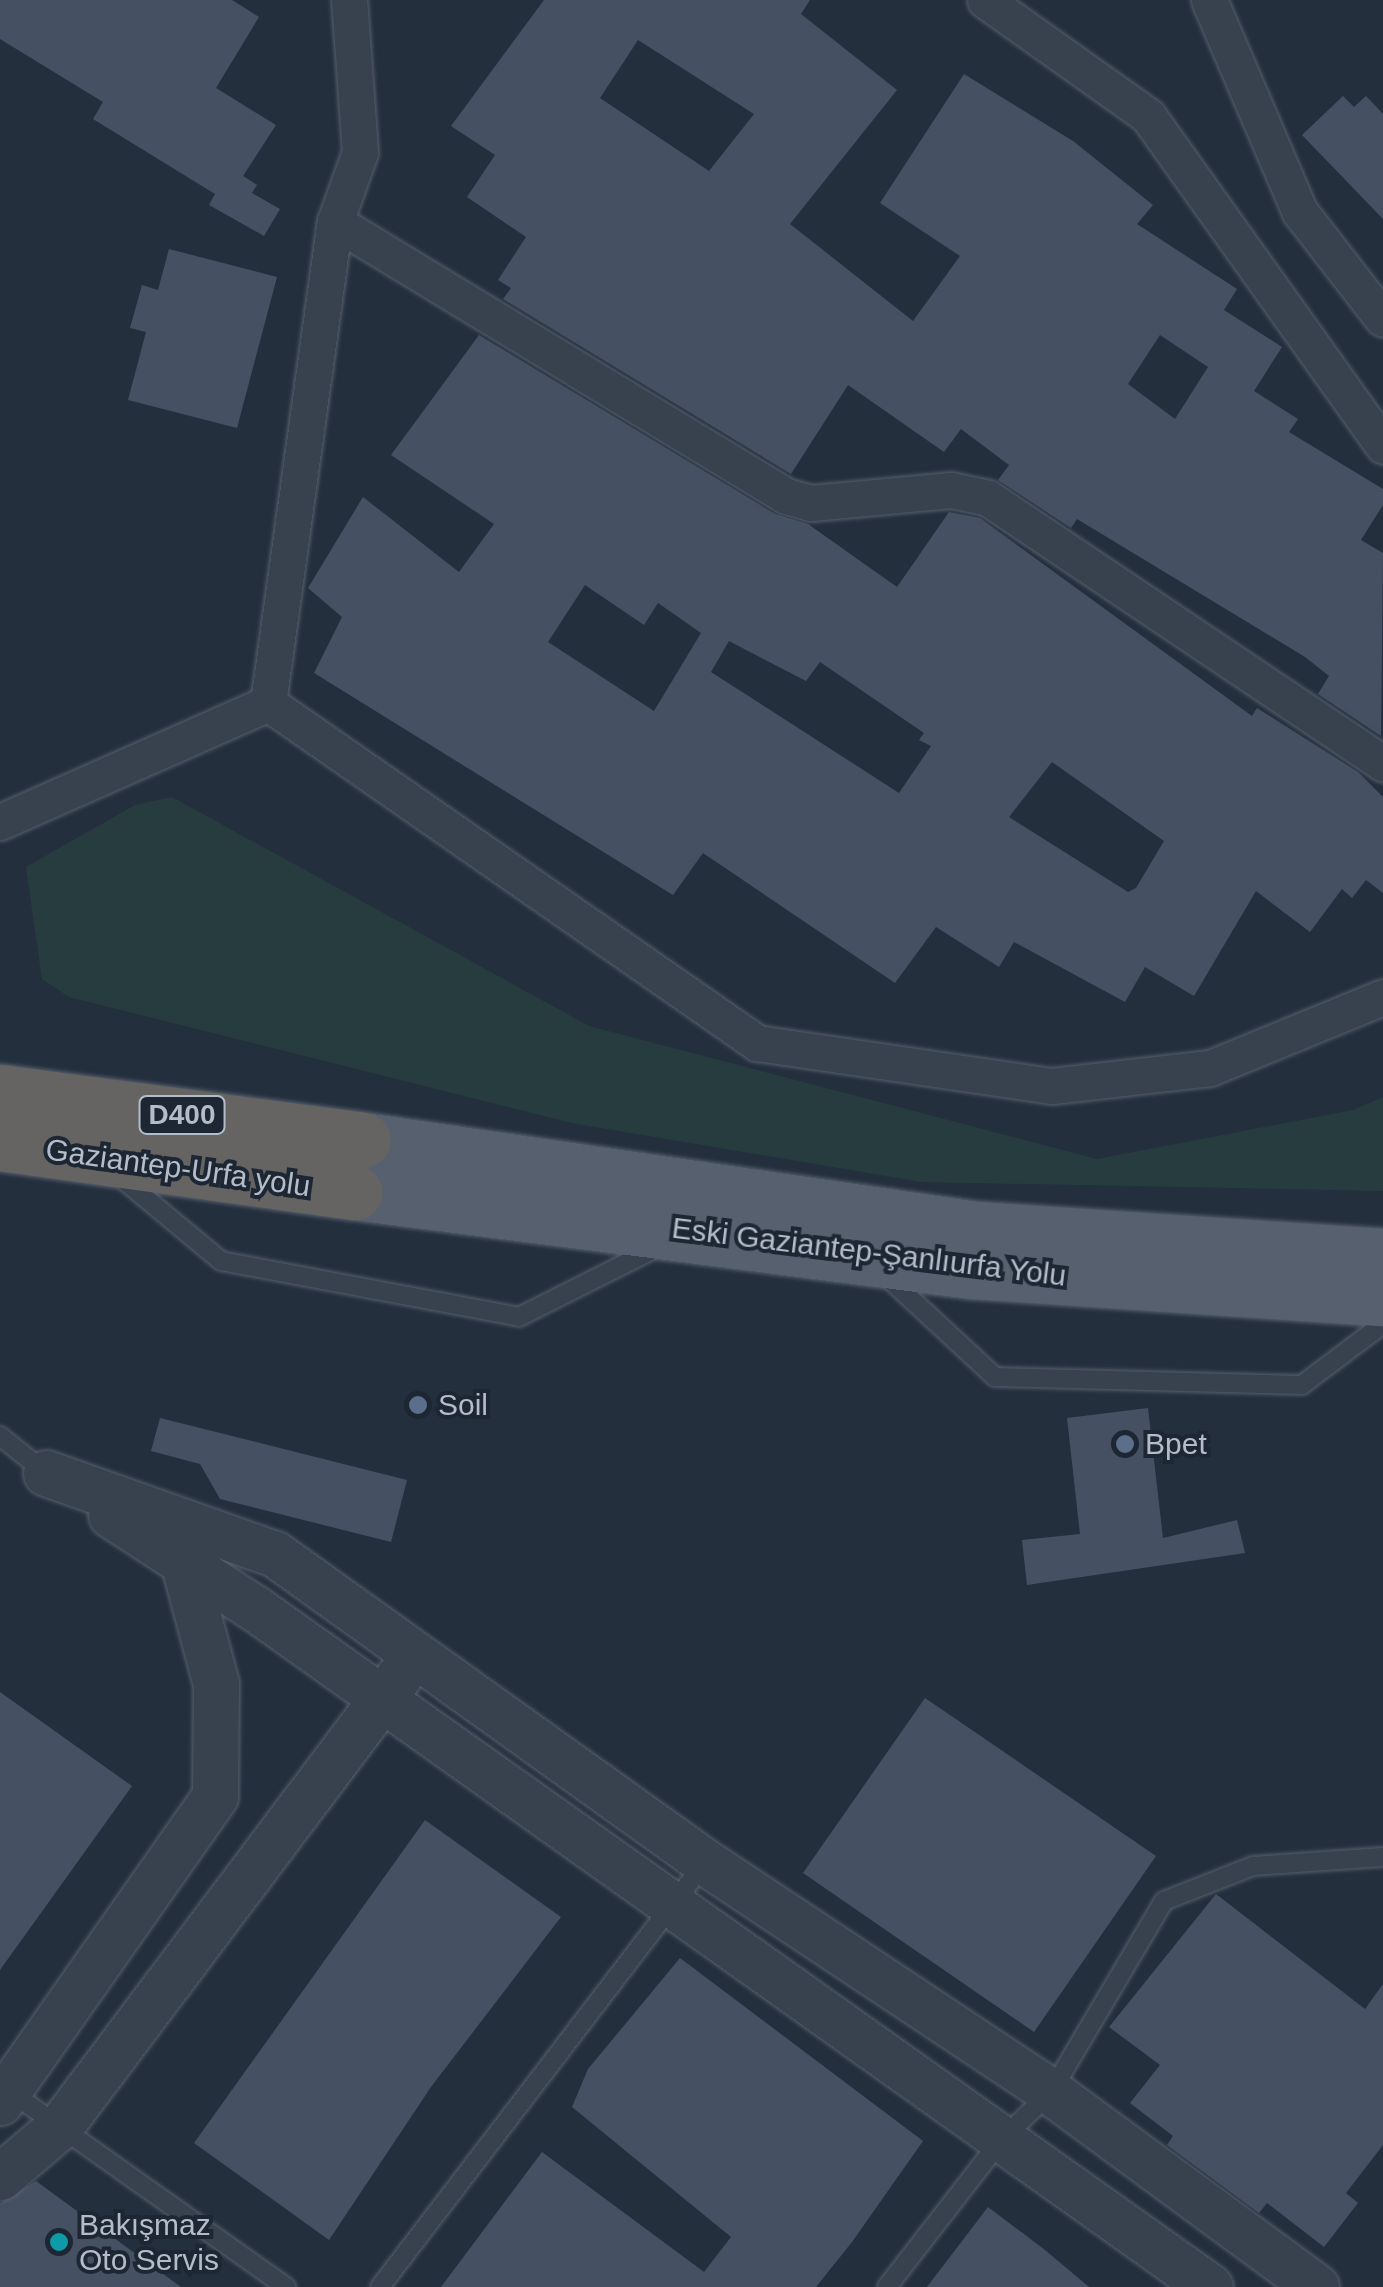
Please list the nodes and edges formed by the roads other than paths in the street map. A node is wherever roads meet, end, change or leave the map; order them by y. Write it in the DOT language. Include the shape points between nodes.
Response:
graph roads {
  1 [pos="349,0"];
  2 [pos="986,0"];
  3 [pos="1210,0"];
  4 [pos="335,222"];
  5 [pos="1383,319"];
  6 [pos="1383,446"];
  7 [pos="268,702"];
  8 [pos="1383,763"];
  9 [pos="0,822"];
  10 [pos="1383,997"];
  11 [pos="0,1092"];
  12 [pos="0,1143"];
  13 [pos="96,1156"];
  14 [pos="359,1166"];
  15 [pos="692,1230"];
  16 [pos="862,1255"];
  17 [pos="1383,1256"];
  18 [pos="1383,1298"];
  19 [pos="1383,1324"];
  20 [pos="0,1436"];
  21 [pos="46,1473"];
  22 [pos="183,1561"];
  23 [pos="412,1649"];
  24 [pos="387,1702"];
  25 [pos="1383,1858"];
  26 [pos="705,1862"];
  27 [pos="668,1908"];
  28 [pos="3,2092"];
  29 [pos="1051,2092"];
  30 [pos="61,2125"];
  31 [pos="1002,2139"];
  32 [pos="0,2177"];
  33 [pos="286,2287"];
  34 [pos="380,2287"];
  35 [pos="887,2287"];
  36 [pos="1210,2287"];
  37 [pos="1316,2287"];
  1 -- 4 [label="street" via="360,152"];
  2 -- 6 [label="street" via="1148,116"];
  3 -- 5 [label="street" via="1300,212"];
  4 -- 7 [label="street"];
  4 -- 8 [label="street" via="786,496 811,503 951,490 988,498"];
  7 -- 9 [label="street"];
  7 -- 10 [label="street" via="757,1043 1052,1086 1210,1068"];
  11 -- 14 [label="highway, Gaziantep-Urfa yolu / D400"];
  12 -- 13 [label="highway, Gaziantep-Urfa yolu / D400"];
  13 -- 14 [label="highway, Gaziantep-Urfa yolu / D400"];
  13 -- 15 [label="lane" via="222,1261 519,1317"];
  14 -- 15 [label="main road, Eski Gaziantep-Şanlıurfa Yolu"];
  14 -- 17 [label="main road, Eski Gaziantep-Şanlıurfa Yolu" via="976,1229"];
  15 -- 16 [label="main road, Eski Gaziantep-Şanlıurfa Yolu"];
  16 -- 18 [label="main road, Eski Gaziantep-Şanlıurfa Yolu" via="972,1271"];
  16 -- 19 [label="lane" via="996,1377 1302,1385"];
  20 -- 21 [label="lane"];
  21 -- 22 [label="street"];
  21 -- 23 [label="street" via="274,1554"];
  22 -- 24 [label="street"];
  22 -- 28 [label="street" via="216,1684 215,1796"];
  23 -- 24 [label="street"];
  23 -- 26 [label="street"];
  24 -- 27 [label="street"];
  24 -- 30 [label="street"];
  25 -- 29 [label="lane" via="1253,1866 1164,1901"];
  26 -- 27 [label="lane"];
  26 -- 29 [label="street"];
  27 -- 31 [label="street"];
  27 -- 34 [label="lane"];
  28 -- 30 [label="lane"];
  29 -- 31 [label="lane"];
  29 -- 37 [label="street"];
  30 -- 32 [label="street"];
  30 -- 33 [label="lane"];
  31 -- 35 [label="lane"];
  31 -- 36 [label="street"];
}
